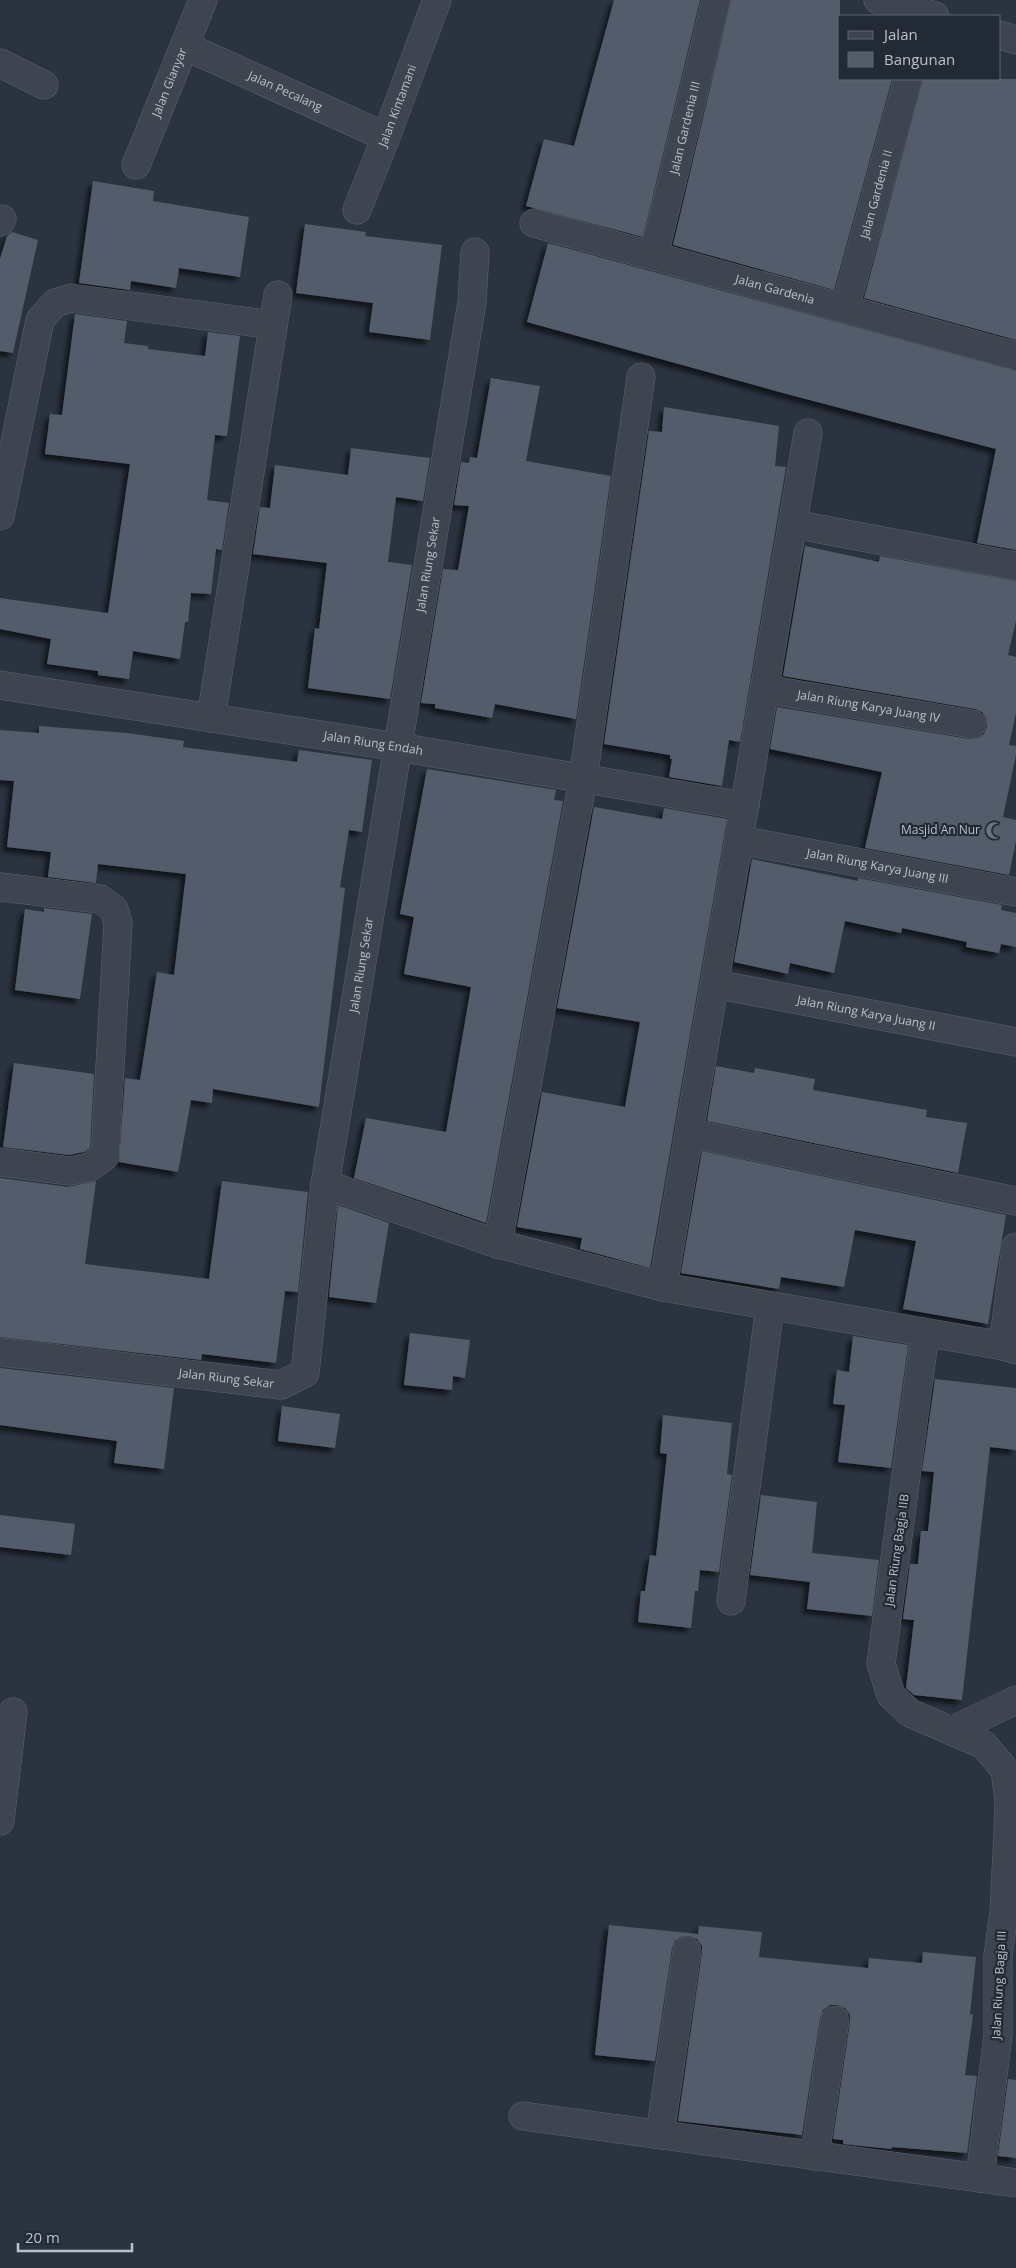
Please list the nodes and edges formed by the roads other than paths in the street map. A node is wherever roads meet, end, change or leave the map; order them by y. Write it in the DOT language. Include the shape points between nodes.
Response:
graph roads {
  1 [pos="203,0"];
  2 [pos="436,0"];
  3 [pos="716,0"];
  4 [pos="879,0"];
  5 [pos="928,15"];
  6 [pos="1001,35"];
  7 [pos="1016,40"];
  8 [pos="185,46"];
  9 [pos="0,63"];
  10 [pos="908,80"];
  11 [pos="44,84"];
  12 [pos="386,137"];
  13 [pos="136,165"];
  14 [pos="357,210"];
  15 [pos="534,224"];
  16 [pos="476,252"];
  17 [pos="654,256"];
  18 [pos="278,294"];
  19 [pos="845,309"];
  20 [pos="272,325"];
  21 [pos="1016,356"];
  22 [pos="641,377"];
  23 [pos="808,433"];
  24 [pos="0,516"];
  25 [pos="793,524"];
  26 [pos="1016,566"];
  27 [pos="0,685"];
  28 [pos="765,689"];
  29 [pos="211,718"];
  30 [pos="972,724"];
  31 [pos="398,747"];
  32 [pos="583,779"];
  33 [pos="745,806"];
  34 [pos="739,840"];
  35 [pos="0,887"];
  36 [pos="1016,892"];
  37 [pos="716,984"];
  38 [pos="1016,1042"];
  39 [pos="690,1133"];
  40 [pos="0,1162"];
  41 [pos="325,1184"];
  42 [pos="1016,1201"];
  43 [pos="498,1244"];
  44 [pos="1016,1247"];
  45 [pos="663,1287"];
  46 [pos="770,1306"];
  47 [pos="925,1333"];
  48 [pos="1009,1349"];
  49 [pos="0,1352"];
  50 [pos="731,1601"];
  51 [pos="1016,1700"];
  52 [pos="13,1712"];
  53 [pos="951,1731"];
  54 [pos="0,1821"];
  55 [pos="687,1951"];
  56 [pos="835,2020"];
  57 [pos="523,2116"];
  58 [pos="660,2135"];
  59 [pos="815,2156"];
  60 [pos="980,2178"];
  61 [pos="1016,2183"];
  1 -- 8 [label="street, Jalan Gianyar"];
  2 -- 12 [label="street, Jalan Kintamani"];
  3 -- 17 [label="street, Jalan Gardenia III"];
  4 -- 5 [label="street"];
  6 -- 7 [label="street"];
  8 -- 12 [label="street, Jalan Pecalang"];
  8 -- 13 [label="street, Jalan Gianyar"];
  9 -- 11 [label="street"];
  10 -- 19 [label="street, Jalan Gardenia II"];
  12 -- 14 [label="street, Jalan Kintamani"];
  15 -- 17 [label="street, Jalan Gardenia"];
  16 -- 31 [label="street, Jalan Riung Sekar" via="472,302"];
  17 -- 19 [label="street, Jalan Gardenia"];
  18 -- 20 [label="street"];
  19 -- 21 [label="street, Jalan Gardenia"];
  20 -- 24 [label="street" via="71,298 54,303 40,320"];
  20 -- 29 [label="street"];
  22 -- 32 [label="street"];
  23 -- 25 [label="street"];
  25 -- 26 [label="street"];
  25 -- 28 [label="street"];
  27 -- 29 [label="street, Jalan Riung Endah"];
  28 -- 30 [label="street, Jalan Riung Karya Juang IV"];
  28 -- 33 [label="street"];
  29 -- 31 [label="street, Jalan Riung Endah"];
  31 -- 32 [label="street, Jalan Riung Endah"];
  31 -- 41 [label="street, Jalan Riung Sekar"];
  32 -- 33 [label="street, Jalan Riung Endah"];
  32 -- 43 [label="street"];
  33 -- 34 [label="street"];
  34 -- 36 [label="street, Jalan Riung Karya Juang III"];
  34 -- 37 [label="street"];
  35 -- 40 [label="street" via="100,899 114,909 118,923 105,1156 90,1167 70,1171"];
  37 -- 38 [label="street, Jalan Riung Karya Juang II"];
  37 -- 39 [label="street"];
  39 -- 42 [label="street"];
  39 -- 45 [label="street"];
  41 -- 43 [label="street"];
  41 -- 49 [label="street, Jalan Riung Sekar" via="305,1373 281,1385"];
  43 -- 45 [label="street"];
  44 -- 48 [label="street"];
  45 -- 46 [label="street"];
  46 -- 47 [label="street"];
  46 -- 50 [label="street"];
  47 -- 48 [label="street"];
  47 -- 53 [label="street, Jalan Riung Bagja IIB" via="881,1664 891,1695 910,1713"];
  51 -- 53 [label="street"];
  52 -- 54 [label="street"];
  53 -- 60 [label="street, Jalan Riung Bagja III" via="984,1745 1004,1770 1009,1800 1004,1912 998,1956 998,2035"];
  55 -- 58 [label="street"];
  56 -- 59 [label="street"];
  57 -- 58 [label="street"];
  58 -- 59 [label="street"];
  59 -- 60 [label="street"];
  60 -- 61 [label="street"];
}
